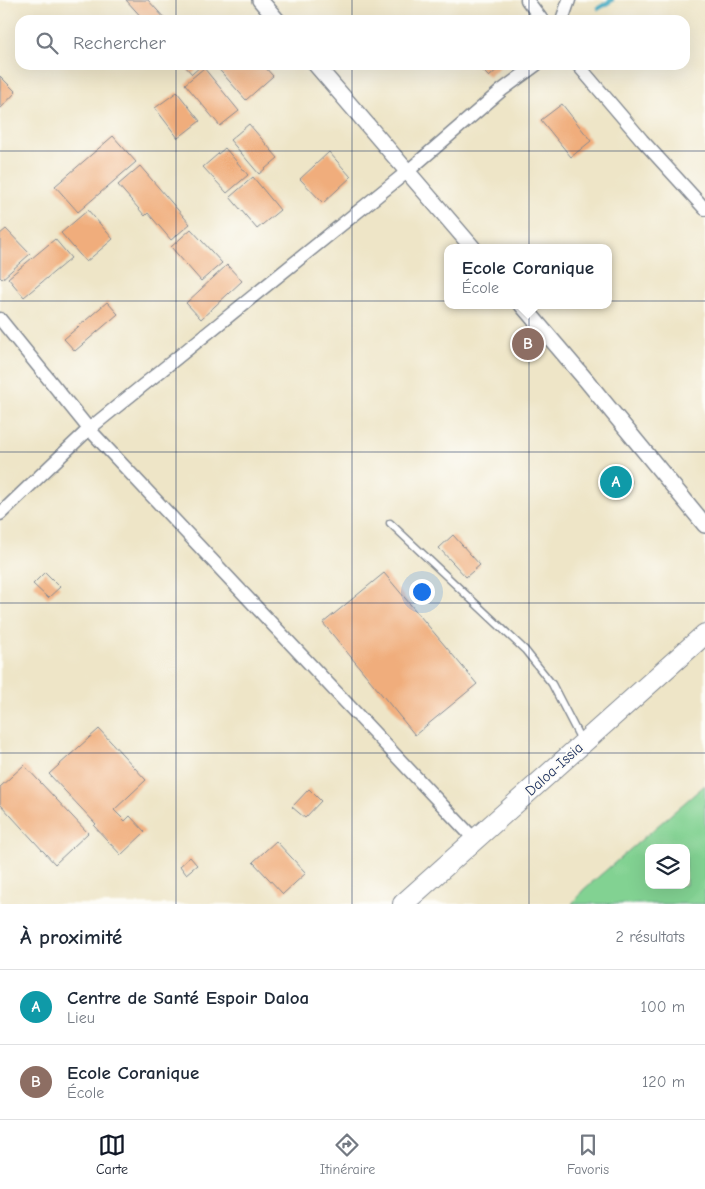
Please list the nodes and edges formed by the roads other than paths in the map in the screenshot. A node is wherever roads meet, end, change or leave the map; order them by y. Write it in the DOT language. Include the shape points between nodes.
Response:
graph roads {
  1 [pos="260,0"];
  2 [pos="527,0"];
  3 [pos="569,0"];
  4 [pos="273,15"];
  5 [pos="538,15"];
  6 [pos="564,15"];
  7 [pos="320,70"];
  8 [pos="529,70"];
  9 [pos="582,70"];
  10 [pos="408,172"];
  11 [pos="705,209"];
  12 [pos="470,244"];
  13 [pos="525,309"];
  14 [pos="0,319"];
  15 [pos="89,429"];
  16 [pos="0,514"];
  17 [pos="390,523"];
  18 [pos="705,525"];
  19 [pos="705,634"];
  20 [pos="583,743"];
  21 [pos="475,840"];
  22 [pos="403,904"];
  1 -- 4 [label="street"];
  2 -- 5 [label="street"];
  3 -- 6 [label="street"];
  7 -- 10 [label="street"];
  8 -- 10 [label="street"];
  9 -- 11 [label="street"];
  10 -- 12 [label="street"];
  10 -- 15 [label="street"];
  13 -- 18 [label="street"];
  14 -- 15 [label="street"];
  15 -- 16 [label="street"];
  15 -- 21 [label="street"];
  17 -- 20 [label="lane" via="525,650 552,684"];
  19 -- 20 [label="main road, Daloa-Issia"];
  20 -- 21 [label="main road, Daloa-Issia"];
  21 -- 22 [label="main road, Daloa-Issia"];
}
